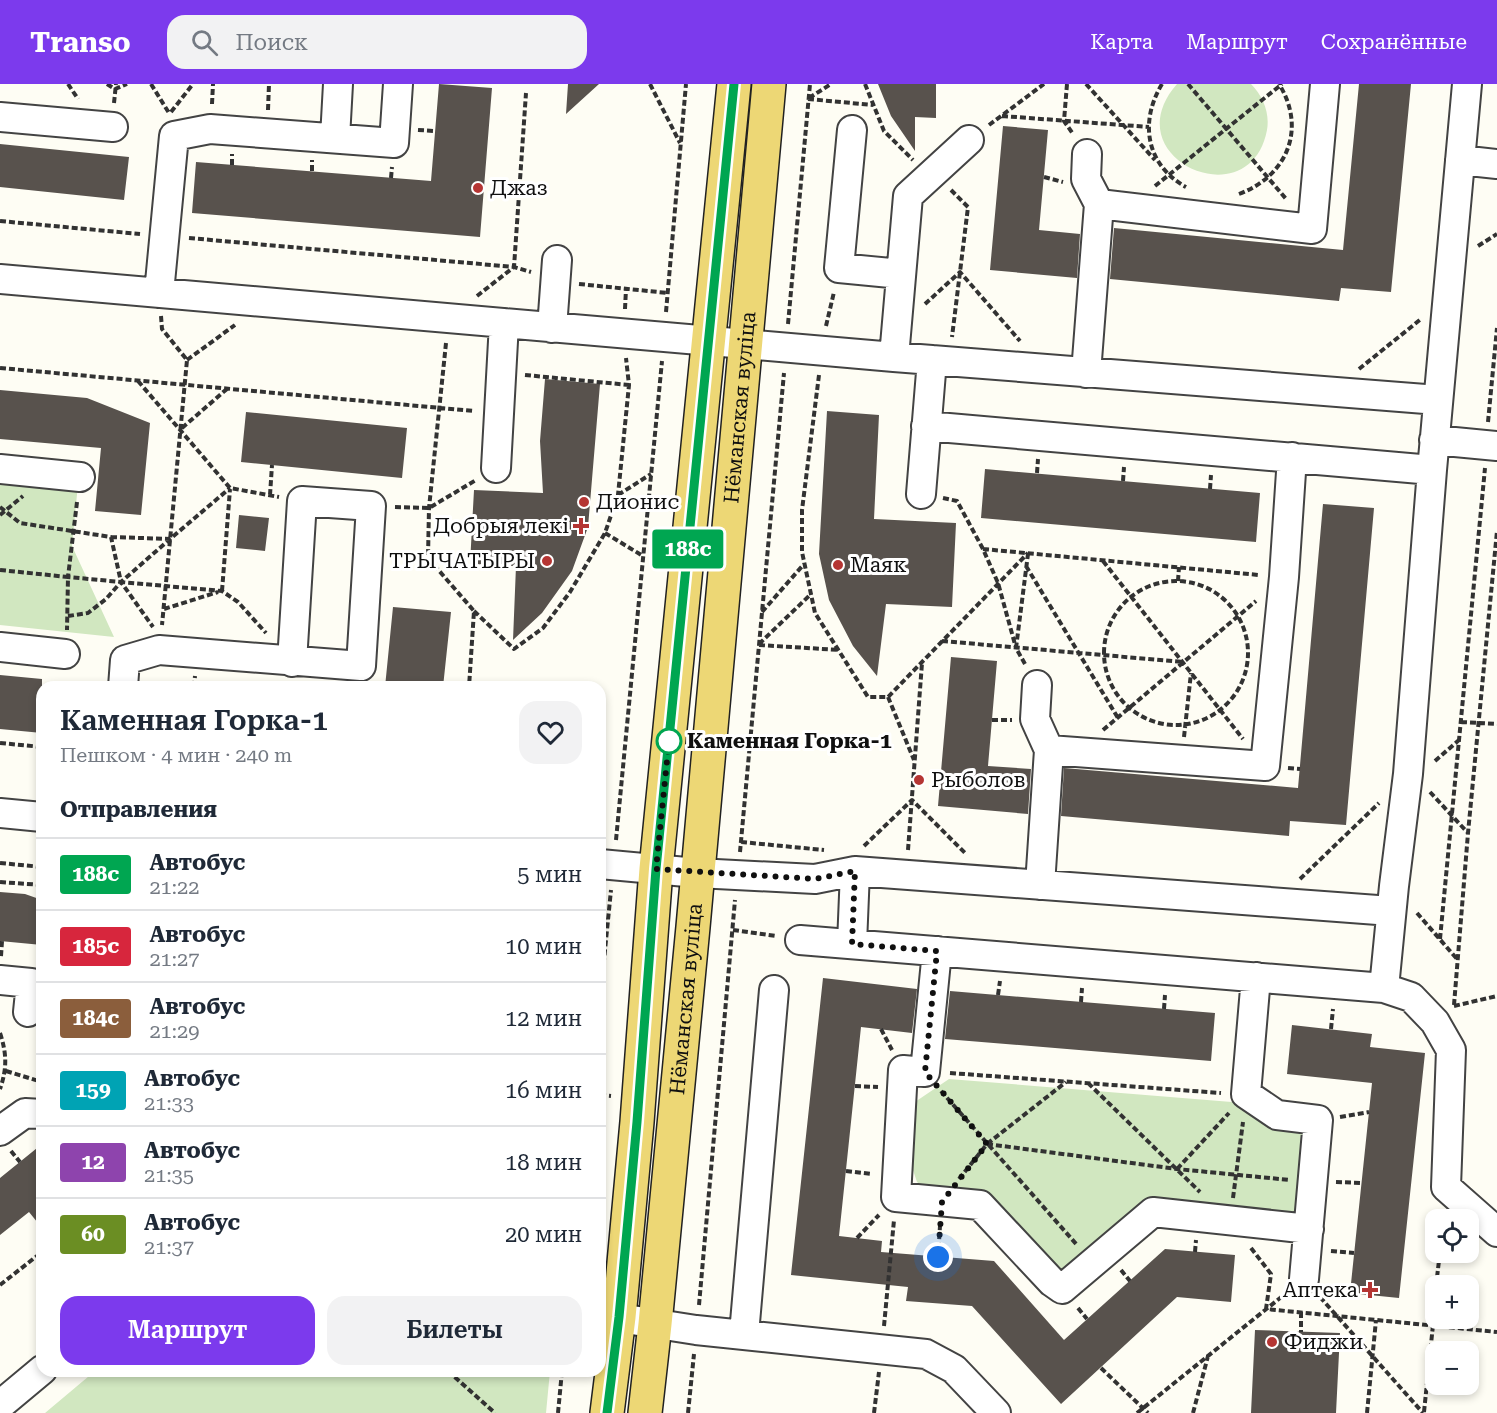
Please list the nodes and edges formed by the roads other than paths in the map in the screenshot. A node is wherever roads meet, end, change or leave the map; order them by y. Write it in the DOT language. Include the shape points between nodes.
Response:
graph roads {
  1 [pos="338,84"];
  2 [pos="398,84"];
  3 [pos="734,84"];
  4 [pos="769,84"];
  5 [pos="1325,84"];
  6 [pos="1467,84"];
  7 [pos="0,117"];
  8 [pos="112,127"];
  9 [pos="852,130"];
  10 [pos="335,138"];
  11 [pos="969,140"];
  12 [pos="1088,154"];
  13 [pos="1460,160"];
  14 [pos="1497,164"];
  15 [pos="1099,204"];
  16 [pos="556,269"];
  17 [pos="901,274"];
  18 [pos="0,279"];
  19 [pos="159,293"];
  20 [pos="504,323"];
  21 [pos="552,327"];
  22 [pos="708,341"];
  23 [pos="744,344"];
  24 [pos="895,344"];
  25 [pos="941,361"];
  26 [pos="1086,373"];
  27 [pos="1438,400"];
  28 [pos="926,426"];
  29 [pos="1434,440"];
  30 [pos="1492,446"];
  31 [pos="1292,457"];
  32 [pos="496,468"];
  33 [pos="0,469"];
  34 [pos="1432,470"];
  35 [pos="80,477"];
  36 [pos="921,494"];
  37 [pos="0,647"];
  38 [pos="65,654"];
  39 [pos="292,662"];
  40 [pos="123,681"];
  41 [pos="1037,685"];
  42 [pos="1062,752"];
  43 [pos="0,813"];
  44 [pos="36,816"];
  45 [pos="856,862"];
  46 [pos="609,864"];
  47 [pos="656,869"];
  48 [pos="697,873"];
  49 [pos="1040,885"];
  50 [pos="1391,911"];
  51 [pos="800,940"];
  52 [pos="852,944"];
  53 [pos="937,951"];
  54 [pos="1256,977"];
  55 [pos="0,980"];
  56 [pos="1384,988"];
  57 [pos="774,990"];
  58 [pos="28,1012"];
  59 [pos="36,1114"];
  60 [pos="0,1131"];
  61 [pos="1308,1229"];
  62 [pos="1497,1232"];
  63 [pos="1305,1279"];
  64 [pos="609,1316"];
  65 [pos="655,1324"];
  66 [pos="744,1334"];
  67 [pos="36,1376"];
  68 [pos="0,1405"];
  69 [pos="607,1413"];
  70 [pos="645,1413"];
  71 [pos="996,1413"];
  1 -- 10 [label="lane"];
  2 -- 10 [label="lane" via="394,143"];
  3 -- 22 [label="main road, Нёманская вуліца"];
  4 -- 23 [label="main road, Нёманская вуліца"];
  5 -- 15 [label="lane" via="1312,229"];
  6 -- 13 [label="lane"];
  7 -- 8 [label="lane"];
  9 -- 17 [label="lane" via="839,268"];
  10 -- 19 [label="lane" via="210,129 174,136"];
  11 -- 17 [label="lane" via="908,196"];
  12 -- 15 [label="lane" via="1086,179"];
  13 -- 14 [label="lane"];
  13 -- 27 [label="lane"];
  15 -- 26 [label="lane"];
  16 -- 21 [label="lane"];
  17 -- 24 [label="lane"];
  18 -- 19 [label="lane"];
  19 -- 20 [label="lane"];
  20 -- 21 [label="lane"];
  20 -- 32 [label="lane"];
  21 -- 22 [label="lane"];
  22 -- 23 [label="lane"];
  22 -- 47 [label="main road, Нёманская вуліца"];
  23 -- 24 [label="lane" via="821,351"];
  23 -- 48 [label="main road, Нёманская вуліца"];
  24 -- 25 [label="lane"];
  25 -- 26 [label="lane"];
  25 -- 28 [label="lane"];
  26 -- 27 [label="lane"];
  27 -- 29 [label="lane"];
  28 -- 31 [label="lane"];
  28 -- 36 [label="lane"];
  29 -- 30 [label="lane"];
  29 -- 34 [label="lane"];
  31 -- 34 [label="lane"];
  31 -- 42 [label="lane" via="1265,766"];
  33 -- 35 [label="lane"];
  34 -- 50 [label="lane" via="1408,774"];
  37 -- 38 [label="lane"];
  39 -- 39 [label="lane" via="361,666 371,506 302,501"];
  39 -- 40 [label="lane" via="160,644 125,660"];
  41 -- 42 [label="lane" via="1035,719"];
  42 -- 49 [label="lane"];
  43 -- 44 [label="lane"];
  45 -- 48 [label="lane" via="815,879"];
  45 -- 49 [label="lane" via="906,875"];
  45 -- 52 [label="lane"];
  46 -- 47 [label="lane"];
  47 -- 48 [label="lane"];
  47 -- 64 [label="main road, Нёманская вуліца" via="637,1122"];
  48 -- 65 [label="main road, Нёманская вуліца"];
  49 -- 50 [label="lane"];
  50 -- 56 [label="lane"];
  51 -- 52 [label="lane"];
  52 -- 53 [label="lane"];
  53 -- 54 [label="lane"];
  53 -- 61 [label="lane" via="925,1072 903,1070 896,1197 980,1206 1062,1289 1153,1212"];
  54 -- 56 [label="lane"];
  54 -- 61 [label="lane" via="1246,1094 1277,1115 1318,1120"];
  55 -- 58 [label="lane" via="31,983"];
  56 -- 62 [label="lane" via="1411,998 1435,1022 1451,1050 1446,1187"];
  57 -- 66 [label="lane"];
  59 -- 60 [label="lane" via="25,1113"];
  61 -- 63 [label="lane"];
  64 -- 65 [label="lane"];
  64 -- 69 [label="main road, Нёманская вуліца"];
  65 -- 66 [label="lane"];
  65 -- 70 [label="main road, Нёманская вуліца"];
  66 -- 71 [label="lane" via="926,1354 954,1369"];
  67 -- 68 [label="lane"];
}
